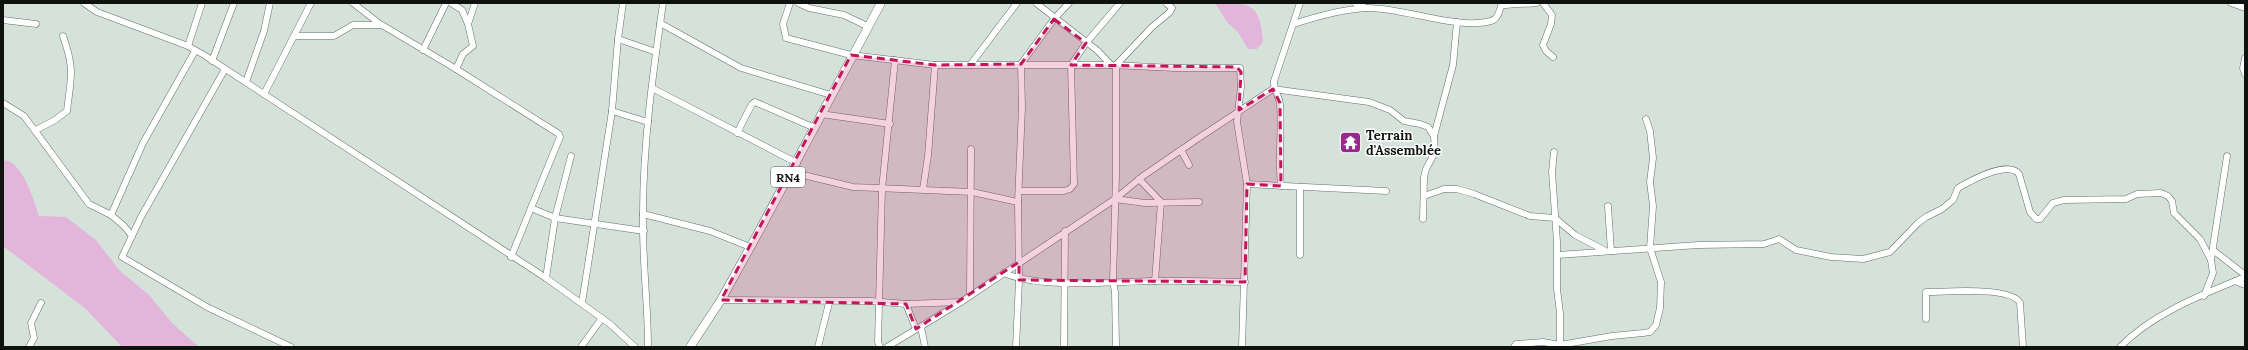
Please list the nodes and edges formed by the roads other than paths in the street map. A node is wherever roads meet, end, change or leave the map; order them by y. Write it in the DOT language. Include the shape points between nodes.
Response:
graph roads {
  1 [pos="84,3"];
  2 [pos="202,3"];
  3 [pos="234,3"];
  4 [pos="270,3"];
  5 [pos="311,3"];
  6 [pos="353,3"];
  7 [pos="446,3"];
  8 [pos="451,3"];
  9 [pos="475,3"];
  10 [pos="623,3"];
  11 [pos="663,3"];
  12 [pos="790,3"];
  13 [pos="798,3"];
  14 [pos="881,3"];
  15 [pos="1017,3"];
  16 [pos="1036,3"];
  17 [pos="1069,3"];
  18 [pos="1120,3"];
  19 [pos="1166,3"];
  20 [pos="1300,3"];
  21 [pos="1355,3"];
  22 [pos="1537,3"];
  23 [pos="1543,3"];
  24 [pos="2230,3"];
  25 [pos="360,5"];
  26 [pos="1350,6"];
  27 [pos="1368,8"];
  28 [pos="2245,8"];
  29 [pos="1054,19"];
  30 [pos="3,20"];
  31 [pos="1457,22"];
  32 [pos="660,23"];
  33 [pos="36,24"];
  34 [pos="468,24"];
  35 [pos="1294,24"];
  36 [pos="382,25"];
  37 [pos="867,26"];
  38 [pos="63,36"];
  39 [pos="295,36"];
  40 [pos="618,39"];
  41 [pos="1086,43"];
  42 [pos="188,46"];
  43 [pos="195,50"];
  44 [pos="422,50"];
  45 [pos="656,52"];
  46 [pos="851,55"];
  47 [pos="1553,57"];
  48 [pos="2245,58"];
  49 [pos="895,60"];
  50 [pos="212,61"];
  51 [pos="1021,64"];
  52 [pos="936,65"];
  53 [pos="970,65"];
  54 [pos="1071,65"];
  55 [pos="1114,65"];
  56 [pos="225,69"];
  57 [pos="456,69"];
  58 [pos="2245,74"];
  59 [pos="246,82"];
  60 [pos="652,88"];
  61 [pos="1273,89"];
  62 [pos="264,94"];
  63 [pos="831,95"];
  64 [pos="3,103"];
  65 [pos="612,111"];
  66 [pos="1238,111"];
  67 [pos="822,114"];
  68 [pos="1646,119"];
  69 [pos="648,122"];
  70 [pos="890,124"];
  71 [pos="814,128"];
  72 [pos="36,130"];
  73 [pos="737,133"];
  74 [pos="1434,136"];
  75 [pos="971,149"];
  76 [pos="1181,150"];
  77 [pos="1554,152"];
  78 [pos="571,156"];
  79 [pos="2227,156"];
  80 [pos="796,163"];
  81 [pos="1188,165"];
  82 [pos="791,172"];
  83 [pos="1139,179"];
  84 [pos="1247,184"];
  85 [pos="1281,186"];
  86 [pos="1300,187"];
  87 [pos="882,189"];
  88 [pos="923,189"];
  89 [pos="1019,191"];
  90 [pos="1386,191"];
  91 [pos="972,192"];
  92 [pos="1424,196"];
  93 [pos="1114,199"];
  94 [pos="1018,202"];
  95 [pos="1161,202"];
  96 [pos="1199,202"];
  97 [pos="1608,206"];
  98 [pos="531,208"];
  99 [pos="643,214"];
  100 [pos="111,215"];
  101 [pos="555,218"];
  102 [pos="1554,218"];
  103 [pos="1423,219"];
  104 [pos="595,223"];
  105 [pos="644,231"];
  106 [pos="1065,231"];
  107 [pos="132,236"];
  108 [pos="750,247"];
  109 [pos="1650,248"];
  110 [pos="2213,250"];
  111 [pos="1608,251"];
  112 [pos="1300,255"];
  113 [pos="1558,255"];
  114 [pos="511,257"];
  115 [pos="2211,260"];
  116 [pos="1019,262"];
  117 [pos="1004,273"];
  118 [pos="2245,276"];
  119 [pos="546,278"];
  120 [pos="1019,280"];
  121 [pos="1113,281"];
  122 [pos="1155,281"];
  123 [pos="2236,281"];
  124 [pos="1065,282"];
  125 [pos="1245,282"];
  126 [pos="2245,285"];
  127 [pos="970,296"];
  128 [pos="2204,296"];
  129 [pos="721,300"];
  130 [pos="879,302"];
  131 [pos="961,302"];
  132 [pos="41,303"];
  133 [pos="582,303"];
  134 [pos="829,303"];
  135 [pos="906,304"];
  136 [pos="602,318"];
  137 [pos="1926,319"];
  138 [pos="918,328"];
  139 [pos="284,345"];
  140 [pos="1560,346"];
  141 [pos="29,347"];
  142 [pos="291,347"];
  143 [pos="581,347"];
  144 [pos="635,347"];
  145 [pos="648,347"];
  146 [pos="690,347"];
  147 [pos="818,347"];
  148 [pos="880,347"];
  149 [pos="887,347"];
  150 [pos="925,347"];
  151 [pos="1016,347"];
  152 [pos="1064,347"];
  153 [pos="1116,347"];
  154 [pos="1242,347"];
  155 [pos="1514,347"];
  156 [pos="2023,347"];
  157 [pos="2120,347"];
  1 -- 42 [label="street" via="103,14"];
  2 -- 42 [label="street"];
  3 -- 50 [label="street"];
  4 -- 59 [label="street"];
  5 -- 39 [label="street"];
  6 -- 25 [label="street"];
  7 -- 44 [label="street"];
  8 -- 34 [label="street" via="462,10"];
  9 -- 34 [label="street"];
  10 -- 40 [label="street"];
  11 -- 32 [label="street"];
  12 -- 46 [label="street" via="783,24 786,38"];
  13 -- 37 [label="street" via="809,8 844,15"];
  14 -- 37 [label="highway, RN4"];
  15 -- 53 [label="street"];
  16 -- 29 [label="street"];
  17 -- 29 [label="street"];
  18 -- 41 [label="street"];
  19 -- 55 [label="street" via="1172,10"];
  20 -- 35 [label="street"];
  21 -- 27 [label="street"];
  22 -- 31 [label="street" via="1503,5 1498,16 1492,21"];
  23 -- 47 [label="street" via="1552,15 1543,44"];
  24 -- 28 [label="street"];
  25 -- 36 [label="street"];
  26 -- 27 [label="street"];
  26 -- 35 [label="street"];
  27 -- 31 [label="street"];
  29 -- 41 [label="street"];
  29 -- 51 [label="street"];
  30 -- 33 [label="street"];
  31 -- 74 [label="street" via="1452,65"];
  32 -- 45 [label="street"];
  32 -- 63 [label="street" via="741,68"];
  34 -- 57 [label="street" via="473,46 463,54"];
  35 -- 61 [label="street" via="1275,75"];
  36 -- 39 [label="street" via="354,25 334,36"];
  36 -- 44 [label="street"];
  37 -- 46 [label="highway, RN4"];
  38 -- 72 [label="street" via="72,68 67,111"];
  39 -- 62 [label="street"];
  40 -- 45 [label="street"];
  40 -- 65 [label="street"];
  41 -- 54 [label="street"];
  41 -- 55 [label="street"];
  42 -- 43 [label="street"];
  43 -- 50 [label="street"];
  43 -- 100 [label="street" via="143,143"];
  44 -- 57 [label="street"];
  45 -- 60 [label="street"];
  46 -- 49 [label="street"];
  46 -- 63 [label="highway, RN4"];
  48 -- 58 [label="street"];
  49 -- 52 [label="street"];
  49 -- 70 [label="street"];
  50 -- 56 [label="street"];
  51 -- 53 [label="street"];
  51 -- 54 [label="street"];
  51 -- 89 [label="street"];
  52 -- 53 [label="street"];
  52 -- 88 [label="street"];
  54 -- 55 [label="street"];
  54 -- 89 [label="street" via="1074,184 1064,191"];
  55 -- 66 [label="street" via="1240,68"];
  55 -- 93 [label="street"];
  56 -- 59 [label="street"];
  56 -- 107 [label="street"];
  57 -- 98 [label="street" via="560,136"];
  59 -- 62 [label="street"];
  60 -- 69 [label="street"];
  60 -- 73 [label="street"];
  61 -- 66 [label="street"];
  61 -- 74 [label="street" via="1369,102 1390,110 1404,120 1424,125"];
  61 -- 85 [label="street" via="1280,103"];
  62 -- 114 [label="street"];
  63 -- 67 [label="highway, RN4"];
  64 -- 72 [label="street" via="24,116"];
  65 -- 69 [label="street"];
  65 -- 104 [label="street"];
  66 -- 76 [label="street"];
  66 -- 84 [label="street" via="1239,136"];
  67 -- 70 [label="street"];
  67 -- 71 [label="highway, RN4"];
  68 -- 109 [label="street" via="1653,158 1650,182 1653,206"];
  69 -- 99 [label="street"];
  70 -- 87 [label="street"];
  71 -- 73 [label="street" via="755,102"];
  71 -- 80 [label="highway, RN4"];
  72 -- 100 [label="street" via="89,204"];
  73 -- 80 [label="street"];
  74 -- 92 [label="street" via="1435,152 1425,173"];
  75 -- 91 [label="street"];
  76 -- 81 [label="street"];
  76 -- 83 [label="street"];
  77 -- 102 [label="street"];
  78 -- 101 [label="street"];
  79 -- 110 [label="street"];
  80 -- 82 [label="highway, RN4"];
  82 -- 87 [label="street" via="846,186"];
  82 -- 108 [label="highway, RN4"];
  83 -- 93 [label="street"];
  83 -- 95 [label="street"];
  84 -- 85 [label="street"];
  84 -- 125 [label="street"];
  85 -- 86 [label="street"];
  86 -- 90 [label="street"];
  86 -- 112 [label="street"];
  87 -- 88 [label="street"];
  87 -- 130 [label="street"];
  88 -- 91 [label="street"];
  89 -- 94 [label="street"];
  91 -- 94 [label="street"];
  91 -- 127 [label="street"];
  92 -- 102 [label="street" via="1444,189 1457,190 1481,196 1530,216"];
  92 -- 103 [label="street"];
  93 -- 95 [label="street" via="1145,203"];
  93 -- 106 [label="street"];
  93 -- 121 [label="street"];
  94 -- 116 [label="street"];
  95 -- 96 [label="street"];
  95 -- 122 [label="street"];
  97 -- 111 [label="street"];
  98 -- 101 [label="street"];
  98 -- 114 [label="street"];
  99 -- 105 [label="street"];
  99 -- 108 [label="street" via="710,232"];
  100 -- 107 [label="street"];
  101 -- 104 [label="street"];
  101 -- 119 [label="street"];
  102 -- 111 [label="street" via="1575,236"];
  102 -- 113 [label="street"];
  104 -- 105 [label="street"];
  104 -- 133 [label="street"];
  105 -- 145 [label="street" via="643,262"];
  106 -- 116 [label="street"];
  106 -- 124 [label="street"];
  107 -- 139 [label="street" via="122,255 123,259 206,307"];
  108 -- 129 [label="highway, RN4"];
  109 -- 111 [label="street"];
  109 -- 115 [label="street" via="1764,244 1779,240 1796,250 1814,254 1855,259 1876,256 1890,252 1896,243 1926,217 1942,209 1954,198 1958,188 1995,171 2012,169 2020,174 2030,212 2036,219 2040,219 2053,203 2064,200 2126,199 2137,194 2161,193 2168,196 2172,200 2174,213 2200,239"];
  109 -- 140 [label="street" via="1661,282 1658,320 1653,329 1633,336 1612,336"];
  110 -- 115 [label="street"];
  110 -- 118 [label="street"];
  111 -- 113 [label="street"];
  113 -- 140 [label="street" via="1556,272"];
  114 -- 119 [label="street"];
  115 -- 128 [label="street" via="2213,273"];
  116 -- 117 [label="street"];
  116 -- 120 [label="street"];
  117 -- 120 [label="street"];
  117 -- 127 [label="street"];
  118 -- 123 [label="street"];
  119 -- 133 [label="street"];
  120 -- 124 [label="street"];
  120 -- 151 [label="street"];
  121 -- 122 [label="street"];
  121 -- 124 [label="street"];
  121 -- 153 [label="street"];
  122 -- 125 [label="street"];
  123 -- 126 [label="street"];
  123 -- 128 [label="street"];
  124 -- 152 [label="street"];
  125 -- 154 [label="street"];
  127 -- 131 [label="street"];
  128 -- 157 [label="street" via="2151,321 2133,333"];
  129 -- 134 [label="street"];
  129 -- 146 [label="highway, RN4"];
  130 -- 134 [label="street"];
  130 -- 135 [label="street"];
  130 -- 148 [label="street"];
  131 -- 135 [label="street"];
  131 -- 138 [label="street"];
  132 -- 141 [label="street" via="31,323 34,338"];
  133 -- 136 [label="street"];
  134 -- 147 [label="street"];
  135 -- 138 [label="street"];
  136 -- 143 [label="street"];
  136 -- 144 [label="street"];
  137 -- 156 [label="street" via="1926,292 1983,292 2014,297 2020,303"];
  138 -- 149 [label="street"];
  138 -- 150 [label="street"];
  139 -- 142 [label="street"];
  140 -- 155 [label="street" via="1527,342 1516,344"];
}
